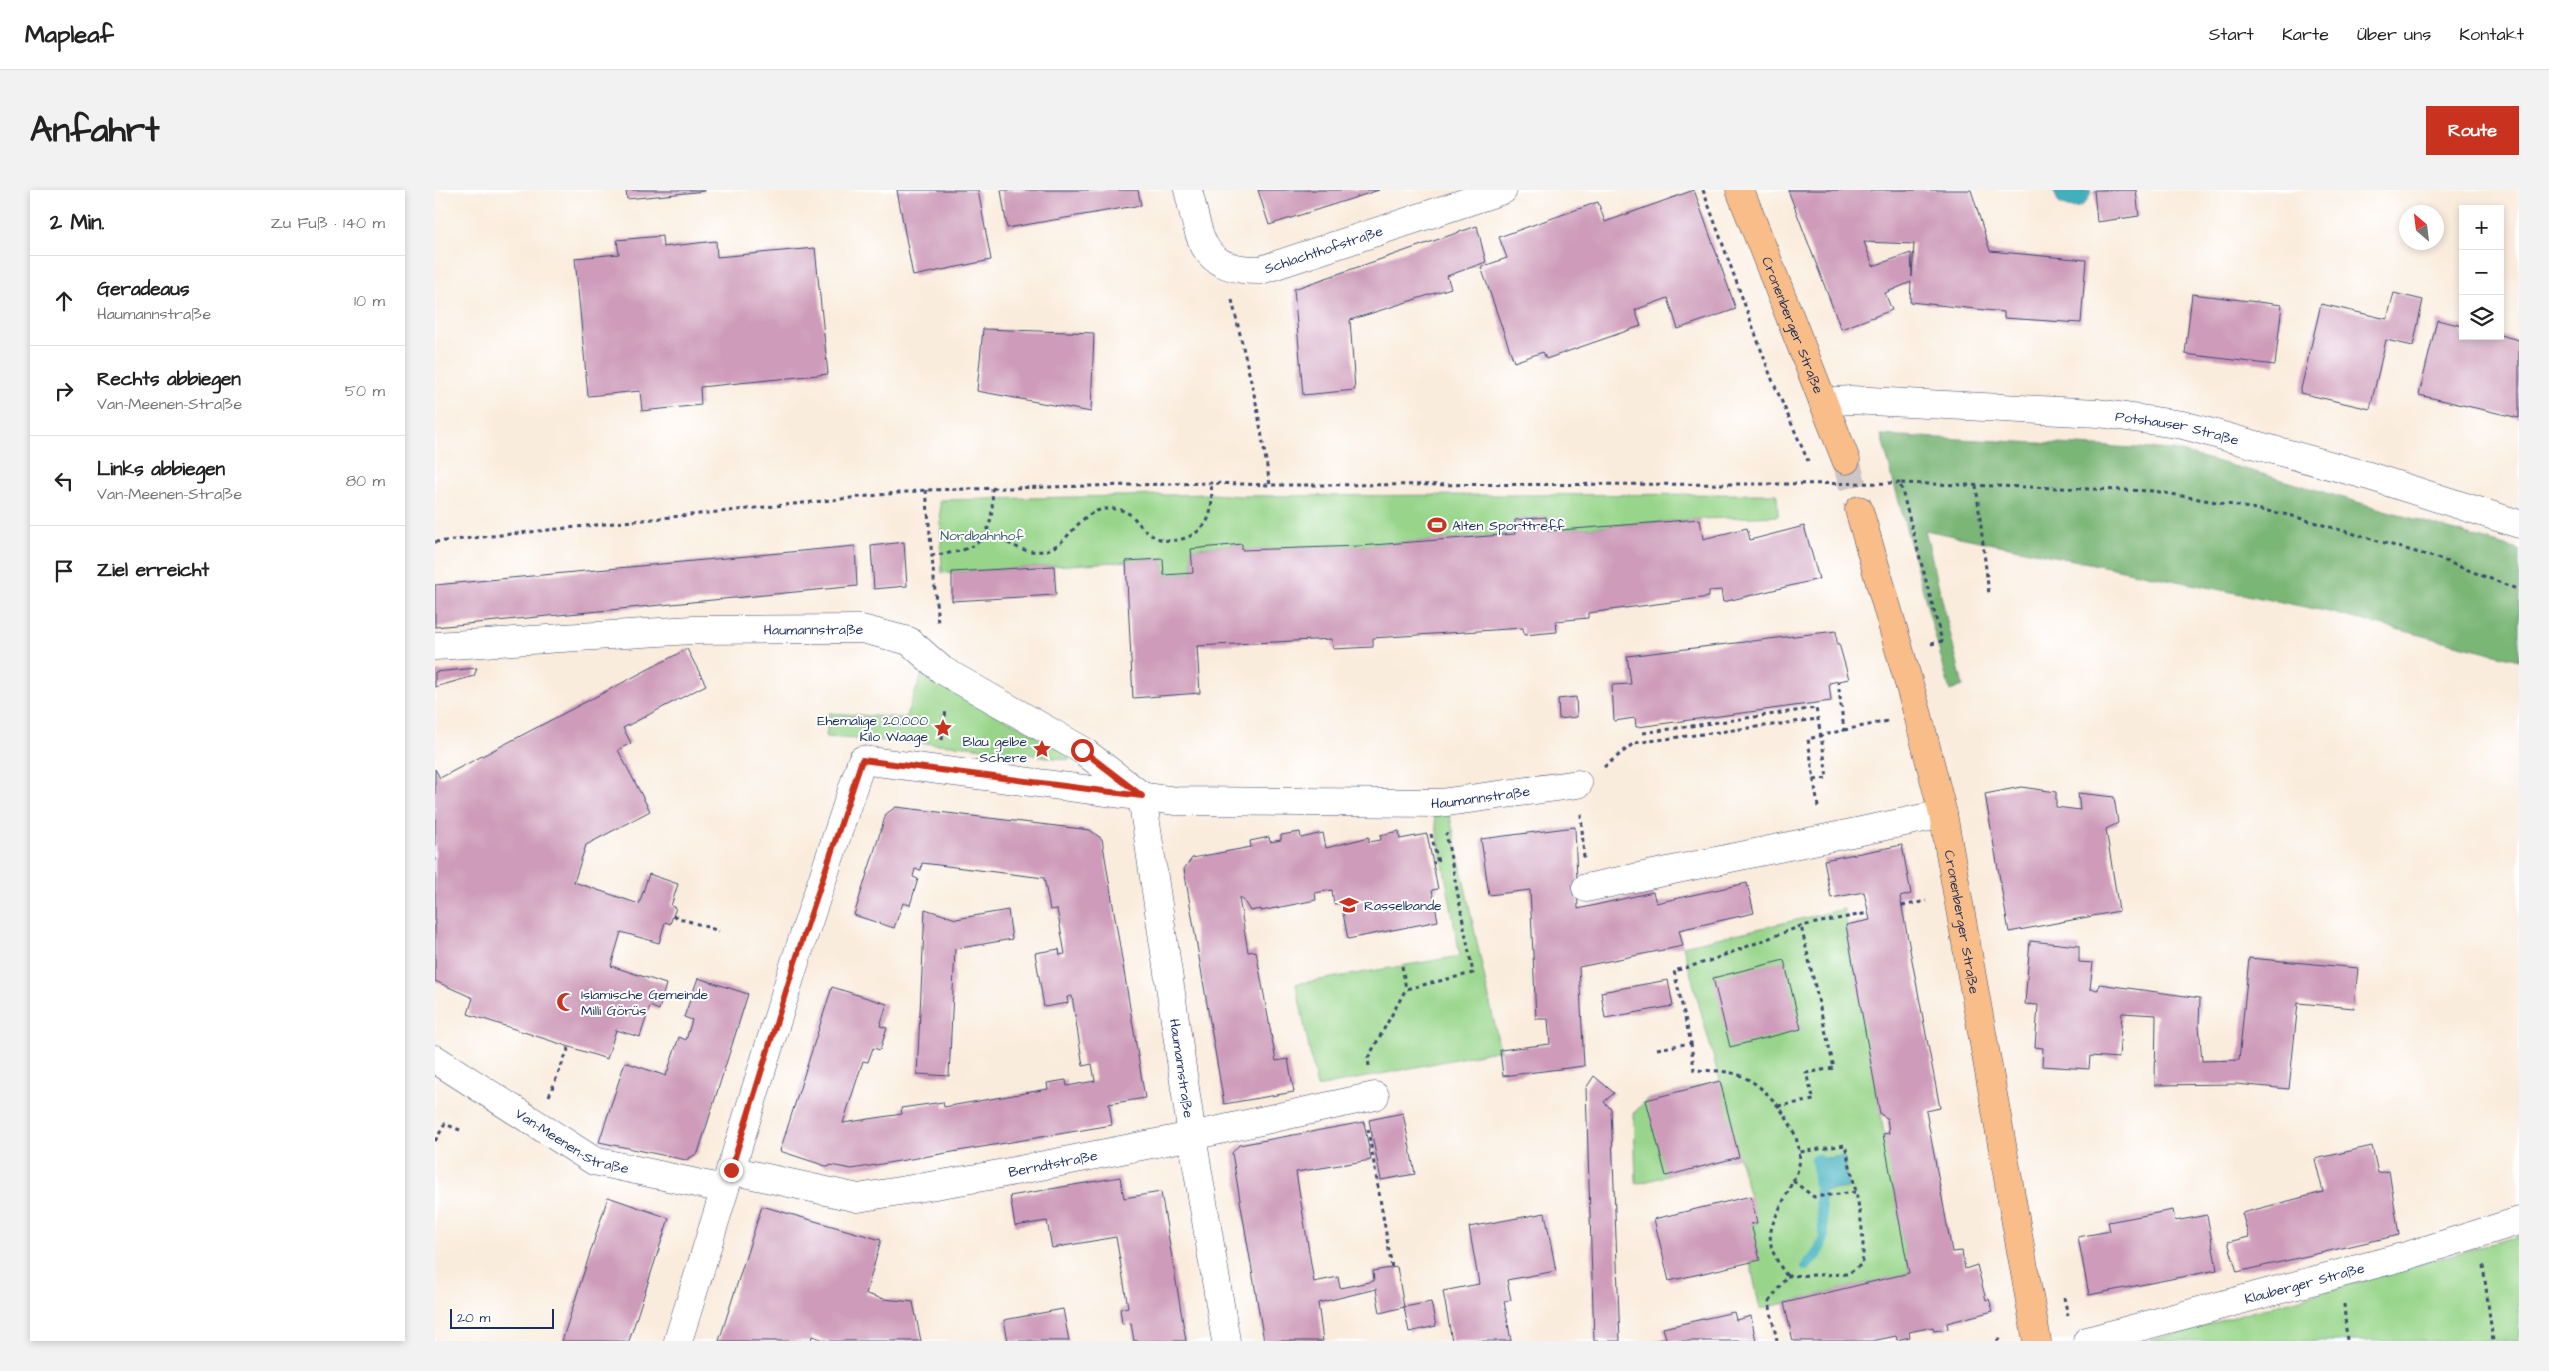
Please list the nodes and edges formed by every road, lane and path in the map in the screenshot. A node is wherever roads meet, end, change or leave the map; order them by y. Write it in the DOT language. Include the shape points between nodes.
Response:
graph roads {
  1 [pos="1188,190"];
  2 [pos="1503,190"];
  3 [pos="1703,190"];
  4 [pos="1741,190"];
  5 [pos="1220,265"];
  6 [pos="1823,402"];
  7 [pos="1846,460"];
  8 [pos="1808,461"];
  9 [pos="1211,483"];
  10 [pos="1900,483"];
  11 [pos="1270,485"];
  12 [pos="1975,485"];
  13 [pos="992,488"];
  14 [pos="926,490"];
  15 [pos="1859,510"];
  16 [pos="2519,524"];
  17 [pos="987,531"];
  18 [pos="435,542"];
  19 [pos="931,555"];
  20 [pos="2519,590"];
  21 [pos="1989,594"];
  22 [pos="1928,645"];
  23 [pos="435,646"];
  24 [pos="943,670"];
  25 [pos="1838,681"];
  26 [pos="1818,719"];
  27 [pos="1889,721"];
  28 [pos="1844,730"];
  29 [pos="1643,733"];
  30 [pos="1814,780"];
  31 [pos="1579,784"];
  32 [pos="1142,796"];
  33 [pos="1440,803"];
  34 [pos="1943,814"];
  35 [pos="1823,840"];
  36 [pos="1586,888"];
  37 [pos="1927,901"];
  38 [pos="1902,906"];
  39 [pos="1869,913"];
  40 [pos="673,916"];
  41 [pos="1801,926"];
  42 [pos="719,931"];
  43 [pos="1403,966"];
  44 [pos="1406,989"];
  45 [pos="1691,1043"];
  46 [pos="569,1047"];
  47 [pos="1657,1049"];
  48 [pos="435,1060"];
  49 [pos="1369,1097"];
  50 [pos="1778,1106"];
  51 [pos="537,1124"];
  52 [pos="460,1130"];
  53 [pos="1192,1136"];
  54 [pos="435,1141"];
  55 [pos="1800,1152"];
  56 [pos="727,1180"];
  57 [pos="1793,1181"];
  58 [pos="1855,1192"];
  59 [pos="2519,1221"];
  60 [pos="2483,1262"];
  61 [pos="1393,1268"];
  62 [pos="1787,1276"];
  63 [pos="2344,1300"];
  64 [pos="678,1341"];
  65 [pos="1226,1341"];
  66 [pos="1777,1341"];
  67 [pos="2037,1341"];
  68 [pos="2087,1341"];
  69 [pos="2347,1341"];
  70 [pos="2493,1341"];
  1 -- 5 [label="street" via="1201,240"];
  2 -- 5 [label="street, Schlachthofstraße" via="1261,270 1239,270"];
  3 -- 8 [label="path" via="1771,377"];
  4 -- 6 [label="main road, Cronenberger Straße"];
  5 -- 11 [label="path" via="1231,295 1257,407"];
  6 -- 7 [label="main road, Cronenberger Straße"];
  6 -- 16 [label="street, Potshauser Straße" via="1851,400 2098,413 2183,424 2369,476"];
  9 -- 11 [label="path"];
  9 -- 13 [label="path"];
  9 -- 17 [label="path" via="1207,521 1184,539 1156,538 1132,515 1114,509 1092,513 1061,544 1038,551 1024,550"];
  10 -- 11 [label="path, bridge"];
  10 -- 12 [label="path"];
  10 -- 22 [label="path" via="1942,641"];
  12 -- 20 [label="path" via="2154,491 2289,515 2440,559"];
  12 -- 21 [label="path"];
  13 -- 14 [label="path"];
  13 -- 17 [label="path"];
  14 -- 18 [label="path"];
  14 -- 19 [label="path"];
  15 -- 34 [label="main road, Cronenberger Straße" via="1913,696"];
  17 -- 19 [label="path" via="974,546 964,551"];
  19 -- 24 [label="path"];
  23 -- 24 [label="street, Haumannstraße" via="692,630 862,629 909,641"];
  24 -- 32 [label="street, Haumannstraße" via="1082,750"];
  25 -- 28 [label="path"];
  26 -- 29 [label="path, bridge" via="1816,708"];
  26 -- 30 [label="path, bridge" via="1827,778"];
  26 -- 31 [label="path" via="1634,743"];
  27 -- 28 [label="path"];
  28 -- 30 [label="path" via="1808,739"];
  30 -- 35 [label="path"];
  31 -- 33 [label="street, Haumannstraße"];
  31 -- 36 [label="path"];
  32 -- 33 [label="street, Haumannstraße" via="1176,801"];
  32 -- 53 [label="street, Haumannstraße"];
  32 -- 56 [label="street" via="862,760"];
  33 -- 44 [label="path" via="1473,973"];
  34 -- 35 [label="street"];
  34 -- 67 [label="main road, Cronenberger Straße"];
  35 -- 36 [label="street"];
  37 -- 38 [label="path"];
  39 -- 41 [label="path"];
  40 -- 42 [label="path"];
  41 -- 45 [label="path" via="1674,971"];
  41 -- 50 [label="path" via="1834,1068 1807,1073 1814,1100"];
  43 -- 44 [label="path"];
  44 -- 49 [label="path" via="1368,1058"];
  45 -- 47 [label="path"];
  45 -- 50 [label="path" via="1695,1070 1735,1073 1754,1082"];
  46 -- 51 [label="path"];
  48 -- 51 [label="street, Van-Meenen-Straße"];
  49 -- 53 [label="street, Berndtstraße"];
  49 -- 61 [label="path"];
  50 -- 55 [label="path"];
  51 -- 56 [label="street, Van-Meenen-Straße" via="594,1161"];
  52 -- 54 [label="path" via="445,1124"];
  53 -- 56 [label="street, Berndtstraße" via="858,1198"];
  53 -- 65 [label="street, Haumannstraße"];
  55 -- 57 [label="path"];
  55 -- 58 [label="path" via="1845,1145"];
  56 -- 64 [label="street"];
  57 -- 58 [label="path" via="1814,1197"];
  57 -- 62 [label="path" via="1769,1232 1773,1258"];
  58 -- 62 [label="path" via="1864,1252 1859,1268 1848,1274 1832,1276"];
  59 -- 68 [label="street, Klauberger Straße" via="2406,1256"];
  60 -- 70 [label="path"];
  62 -- 66 [label="path" via="1769,1302"];
  63 -- 69 [label="path"];
}
